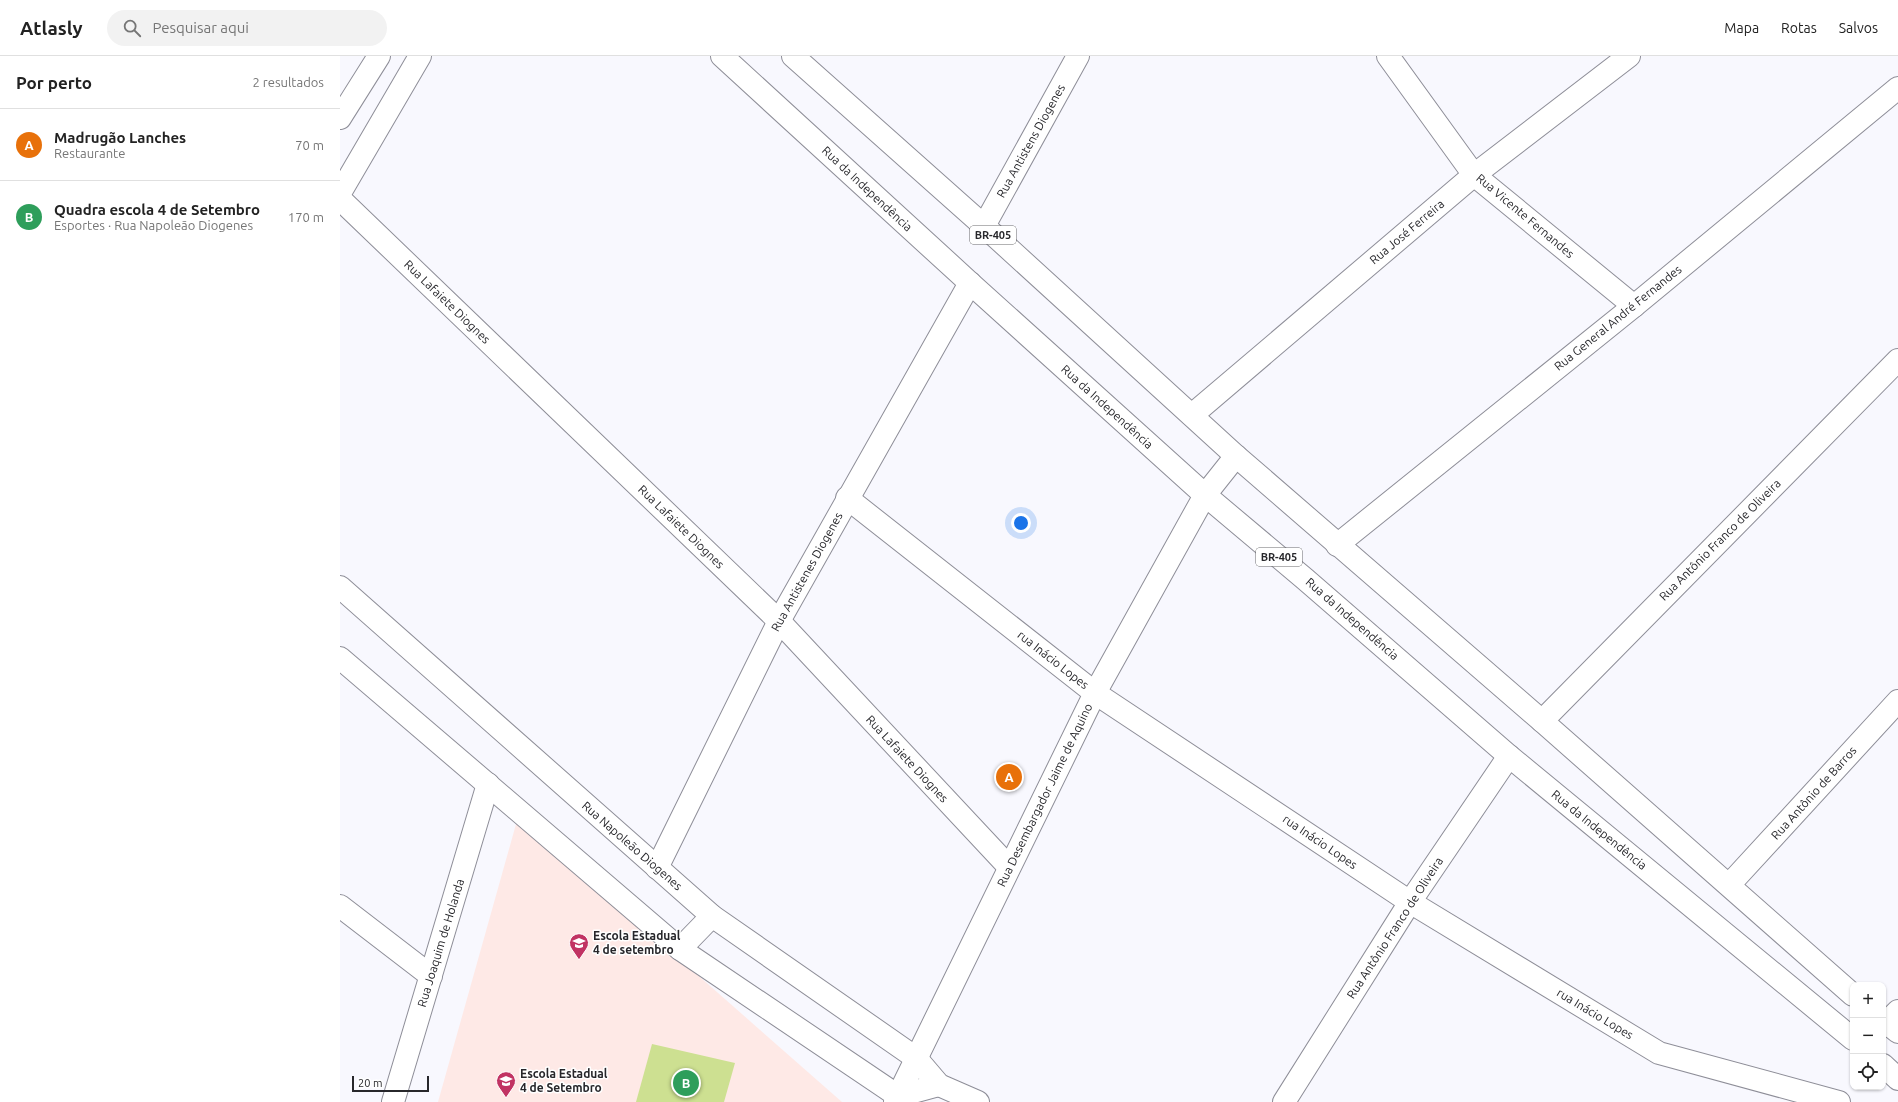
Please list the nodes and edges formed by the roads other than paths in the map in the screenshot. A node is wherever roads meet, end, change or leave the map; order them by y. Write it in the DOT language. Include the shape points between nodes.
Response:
graph roads {
  1 [pos="379,56"];
  2 [pos="420,56"];
  3 [pos="722,56"];
  4 [pos="793,56"];
  5 [pos="1078,56"];
  6 [pos="1388,56"];
  7 [pos="1623,58"];
  8 [pos="1898,88"];
  9 [pos="340,118"];
  10 [pos="1474,175"];
  11 [pos="340,193"];
  12 [pos="340,199"];
  13 [pos="984,226"];
  14 [pos="970,283"];
  15 [pos="1634,306"];
  16 [pos="1898,360"];
  17 [pos="1192,415"];
  18 [pos="1236,456"];
  19 [pos="1205,495"];
  20 [pos="847,498"];
  21 [pos="1337,545"];
  22 [pos="340,587"];
  23 [pos="779,621"];
  24 [pos="340,658"];
  25 [pos="1095,693"];
  26 [pos="1898,701"];
  27 [pos="1542,721"];
  28 [pos="1509,756"];
  29 [pos="488,784"];
  30 [pos="657,868"];
  31 [pos="1009,868"];
  32 [pos="1729,885"];
  33 [pos="1410,902"];
  34 [pos="340,906"];
  35 [pos="712,916"];
  36 [pos="680,948"];
  37 [pos="431,976"];
  38 [pos="1850,992"];
  39 [pos="1850,1037"];
  40 [pos="916,1058"];
  41 [pos="1886,1068"];
  42 [pos="1898,1079"];
  43 [pos="939,1085"];
  44 [pos="897,1099"];
  45 [pos="393,1102"];
  46 [pos="978,1102"];
  47 [pos="1284,1102"];
  48 [pos="1839,1102"];
  1 -- 9 [label="main road"];
  2 -- 11 [label="main road"];
  3 -- 14 [label="main road, Rua da Independência / BR-405"];
  4 -- 13 [label="main road, BR-405"];
  5 -- 13 [label="main road, Rua Antistens Diogenes"];
  6 -- 10 [label="main road, Rua Vicente Fernandes"];
  7 -- 10 [label="main road, Rua José Ferreira"];
  8 -- 15 [label="main road, Rua General André Fernandes"];
  10 -- 15 [label="main road, Rua Vicente Fernandes"];
  10 -- 17 [label="main road, Rua José Ferreira"];
  12 -- 23 [label="main road, Rua Lafaiete Diognes"];
  13 -- 17 [label="main road, BR-405"];
  14 -- 19 [label="main road, Rua da Independência / BR-405"];
  14 -- 20 [label="main road, Rua Antistenes Diogenes"];
  15 -- 21 [label="main road, Rua General André Fernandes"];
  16 -- 27 [label="main road, Rua Antônio Franco de Oliveira"];
  17 -- 18 [label="main road, BR-405"];
  18 -- 19 [label="main road, Rua Desembargador Jaime de Aquino"];
  18 -- 21 [label="main road, BR-405"];
  19 -- 25 [label="main road, Rua Desembargador Jaime de Aquino"];
  19 -- 28 [label="main road, Rua da Independência / BR-405" via="1305,578"];
  20 -- 23 [label="main road, Rua Antistenes Diogenes"];
  20 -- 25 [label="main road, rua Inácio Lopes"];
  21 -- 27 [label="main road, BR-405"];
  22 -- 30 [label="main road, Rua Napoleão Diogenes"];
  23 -- 30 [label="main road, Rua Antistenes Diogenes"];
  23 -- 31 [label="main road, Rua Lafaiete Diognes"];
  24 -- 29 [label="main road"];
  25 -- 31 [label="main road, Rua Desembargador Jaime de Aquino"];
  25 -- 33 [label="main road, rua Inácio Lopes"];
  26 -- 32 [label="main road, Rua Antônio de Barros"];
  27 -- 32 [label="main road, BR-405"];
  28 -- 33 [label="main road, Rua Antônio Franco de Oliveira"];
  28 -- 39 [label="main road, Rua da Independência / BR-405"];
  29 -- 36 [label="main road"];
  29 -- 37 [label="main road, Rua Joaquim de Holanda"];
  30 -- 35 [label="main road, Rua Napoleão Diogenes"];
  31 -- 40 [label="main road, Rua Desembargador Jaime de Aquino"];
  32 -- 38 [label="main road, BR-405"];
  33 -- 47 [label="main road, Rua Antônio Franco de Oliveira"];
  33 -- 48 [label="main road, rua Inácio Lopes" via="1659,1053"];
  34 -- 37 [label="main road"];
  35 -- 36 [label="main road"];
  35 -- 40 [label="main road, Rua Napoleão Diogenes"];
  36 -- 44 [label="main road"];
  37 -- 45 [label="main road, Rua Joaquim de Holanda"];
  40 -- 43 [label="main road, Rua Napoleão Diogenes"];
  40 -- 44 [label="main road, Rua Desembargador Jaime de Aquino"];
  41 -- 42 [label="main road"];
  43 -- 44 [label="main road"];
  43 -- 46 [label="main road, Rua Napoleão Diogenes"];
}
